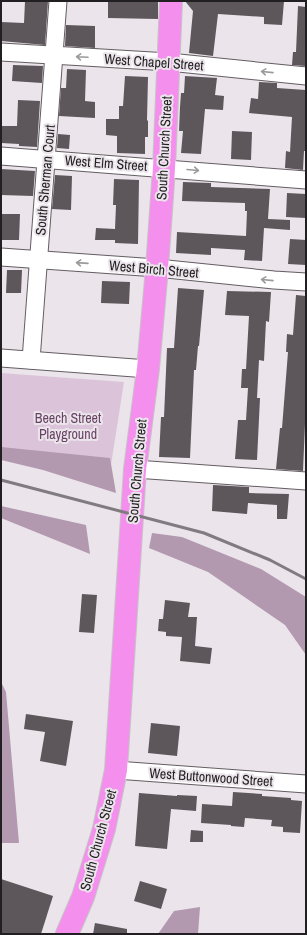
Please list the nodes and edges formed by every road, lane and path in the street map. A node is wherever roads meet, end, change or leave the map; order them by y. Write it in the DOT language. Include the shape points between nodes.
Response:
graph roads {
  1 [pos="58,1"];
  2 [pos="171,1"];
  3 [pos="1,52"];
  4 [pos="55,56"];
  5 [pos="169,62"];
  6 [pos="306,76"];
  7 [pos="1,156"];
  8 [pos="46,159"];
  9 [pos="164,168"];
  10 [pos="306,180"];
  11 [pos="1,257"];
  12 [pos="38,260"];
  13 [pos="157,268"];
  14 [pos="306,282"];
  15 [pos="1,358"];
  16 [pos="30,360"];
  17 [pos="148,369"];
  18 [pos="135,469"];
  19 [pos="306,481"];
  20 [pos="116,770"];
  21 [pos="306,784"];
  22 [pos="67,934"];
  1 -- 4 [label="street, South Sherman Court"];
  2 -- 5 [label="highway, South Church Street"];
  3 -- 4 [label="street, West Chapel Street"];
  5 -- 4 [label="street, West Chapel Street, one-way"];
  4 -- 8 [label="street, South Sherman Court"];
  6 -- 5 [label="street, West Chapel Street, one-way"];
  5 -- 9 [label="highway, South Church Street"];
  7 -- 8 [label="street, West Elm Street"];
  8 -- 9 [label="street, West Elm Street"];
  8 -- 12 [label="street, South Sherman Court"];
  9 -- 10 [label="street, West Elm Street, one-way"];
  9 -- 13 [label="highway, South Church Street"];
  11 -- 12 [label="street, West Birch Street"];
  13 -- 12 [label="street, West Birch Street, one-way"];
  12 -- 16 [label="street, South Sherman Court"];
  14 -- 13 [label="street, West Birch Street, one-way"];
  13 -- 17 [label="highway, South Church Street"];
  15 -- 16 [label="street"];
  16 -- 17 [label="street"];
  17 -- 18 [label="highway, South Church Street"];
  18 -- 19 [label="street"];
  18 -- 20 [label="highway, South Church Street"];
  20 -- 21 [label="street, West Buttonwood Street"];
  20 -- 22 [label="highway, South Church Street" via="104,829 84,897"];
}
